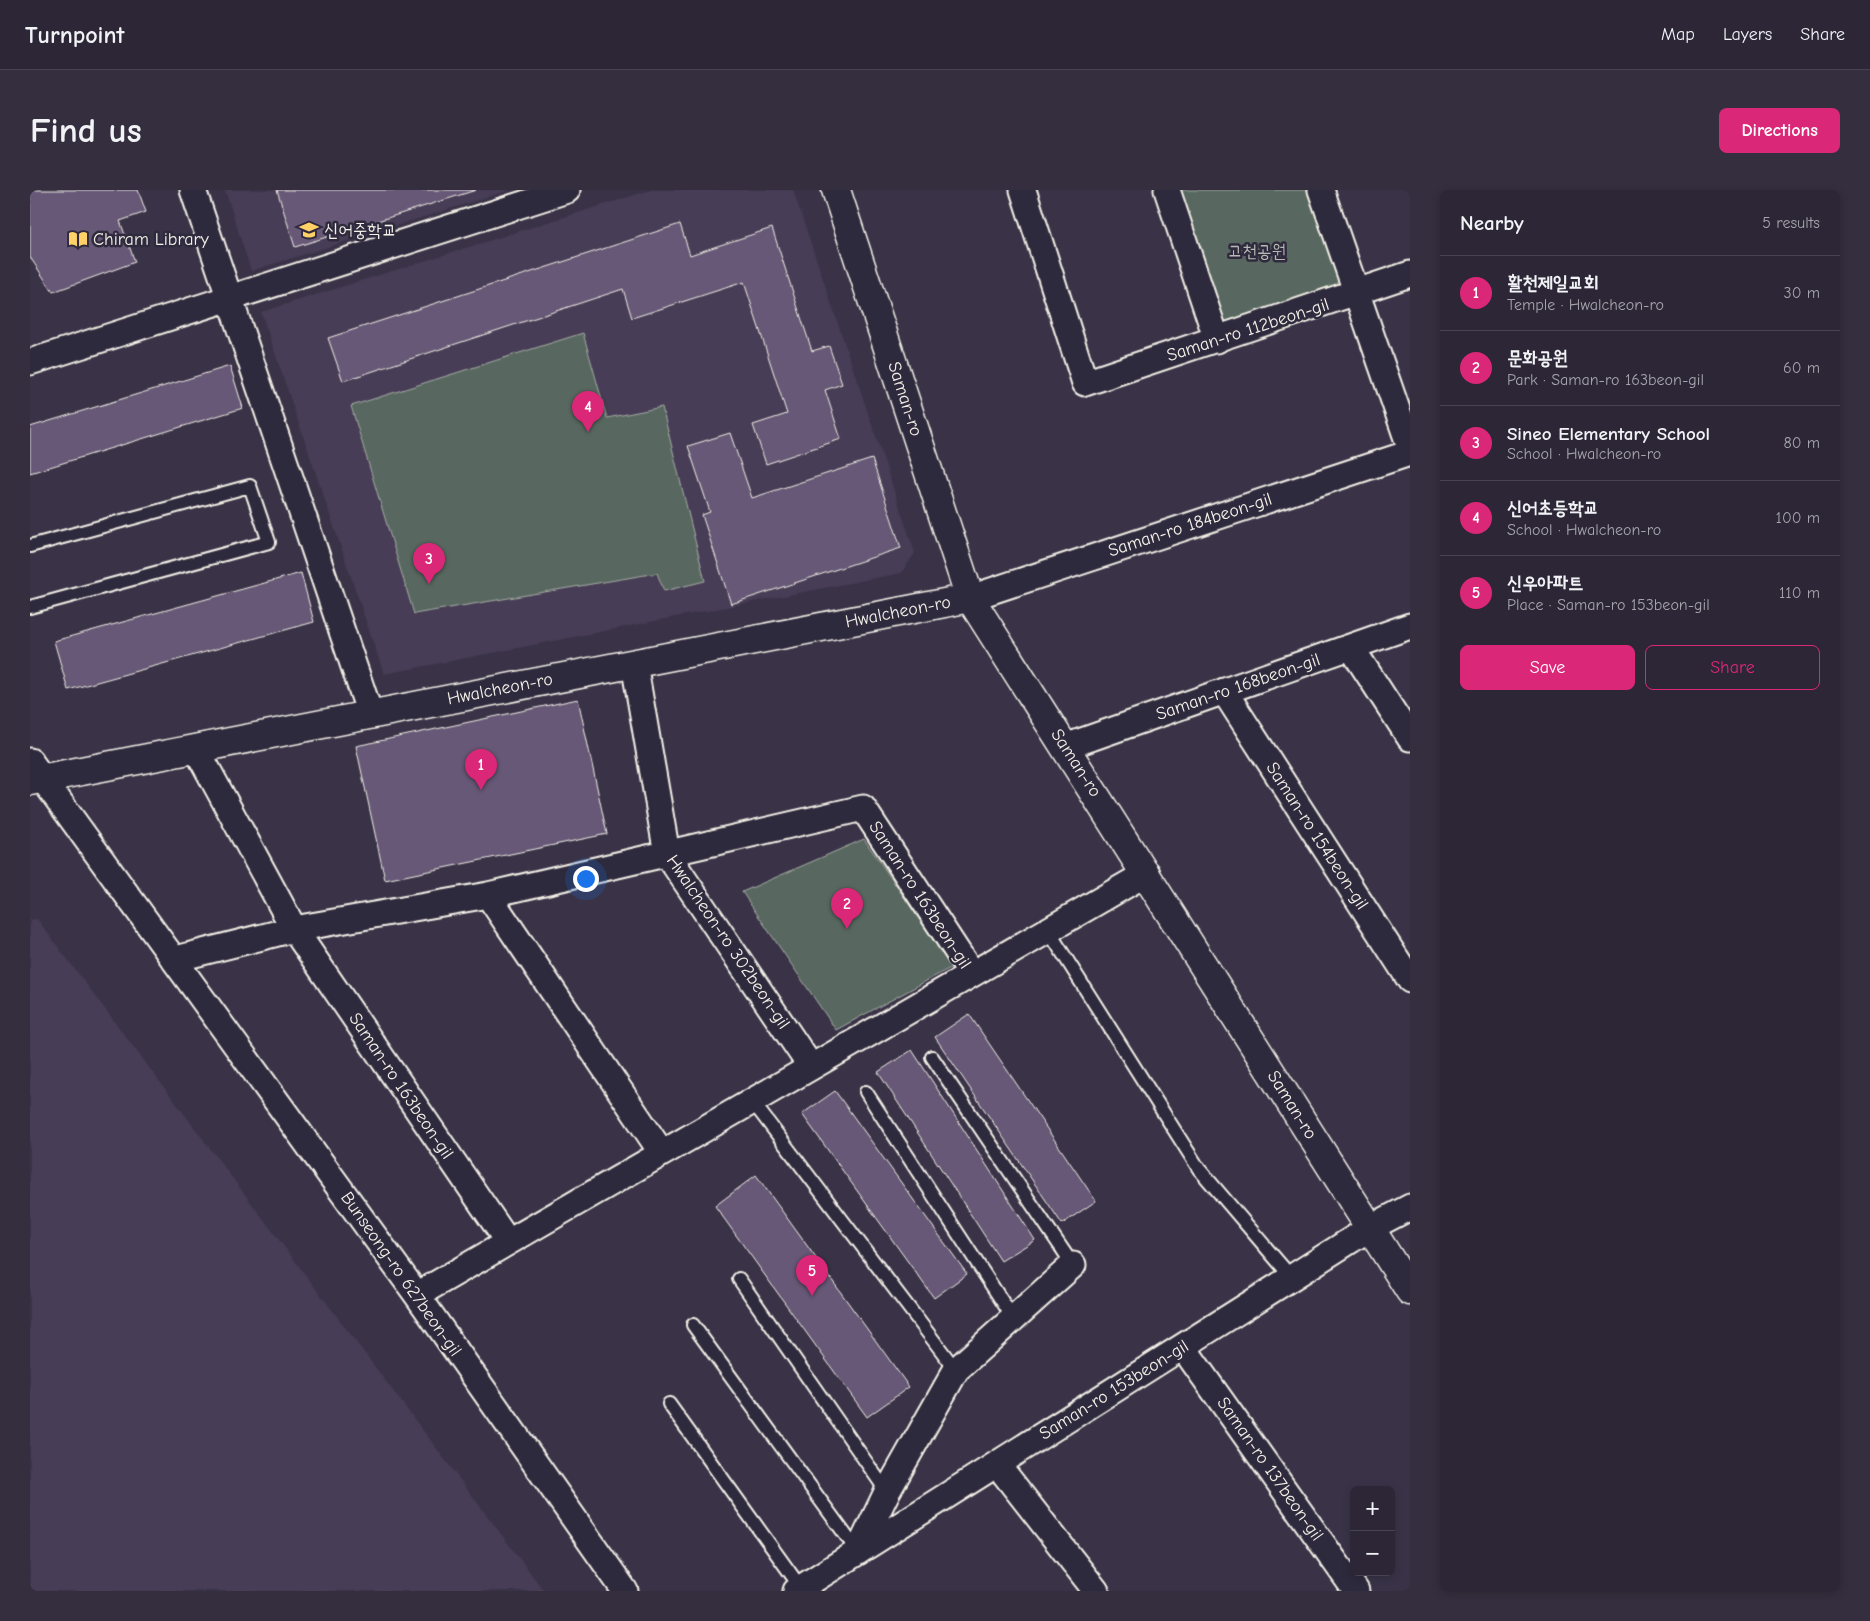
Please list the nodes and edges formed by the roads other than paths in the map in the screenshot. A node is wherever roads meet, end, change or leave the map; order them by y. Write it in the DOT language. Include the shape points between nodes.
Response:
graph roads {
  1 [pos="193,190"];
  2 [pos="567,190"];
  3 [pos="836,190"];
  4 [pos="1022,190"];
  5 [pos="1167,190"];
  6 [pos="1321,190"];
  7 [pos="1410,274"];
  8 [pos="1355,294"];
  9 [pos="229,298"];
  10 [pos="1217,340"];
  11 [pos="30,362"];
  12 [pos="1410,447"];
  13 [pos="1410,453"];
  14 [pos="30,546"];
  15 [pos="970,598"];
  16 [pos="30,606"];
  17 [pos="1410,626"];
  18 [pos="1351,647"];
  19 [pos="634,663"];
  20 [pos="1224,691"];
  21 [pos="370,714"];
  22 [pos="1410,738"];
  23 [pos="1065,747"];
  24 [pos="196,748"];
  25 [pos="35,773"];
  26 [pos="667,854"];
  27 [pos="1147,873"];
  28 [pos="488,894"];
  29 [pos="294,929"];
  30 [pos="1048,930"];
  31 [pos="176,959"];
  32 [pos="972,974"];
  33 [pos="1410,980"];
  34 [pos="932,1057"];
  35 [pos="811,1067"];
  36 [pos="866,1092"];
  37 [pos="752,1102"];
  38 [pos="662,1153"];
  39 [pos="1410,1207"];
  40 [pos="1370,1228"];
  41 [pos="508,1242"];
  42 [pos="1073,1265"];
  43 [pos="1292,1278"];
  44 [pos="739,1279"];
  45 [pos="1410,1291"];
  46 [pos="417,1295"];
  47 [pos="1013,1318"];
  48 [pos="693,1325"];
  49 [pos="1183,1347"];
  50 [pos="956,1370"];
  51 [pos="669,1404"];
  52 [pos="996,1464"];
  53 [pos="887,1492"];
  54 [pos="858,1552"];
  55 [pos="799,1590"];
  56 [pos="625,1591"];
  57 [pos="1096,1591"];
  58 [pos="1356,1591"];
  1 -- 9 [label="street"];
  2 -- 9 [label="street"];
  3 -- 15 [label="main road, Saman-ro"];
  4 -- 10 [label="street, Saman-ro 112beon-gil" via="1086,383"];
  5 -- 10 [label="street"];
  6 -- 8 [label="street"];
  7 -- 8 [label="street, Saman-ro 112beon-gil"];
  8 -- 10 [label="street, Saman-ro 112beon-gil"];
  8 -- 12 [label="street"];
  9 -- 11 [label="street"];
  9 -- 21 [label="street"];
  13 -- 15 [label="street, Saman-ro 184beon-gil"];
  14 -- 16 [label="lane" via="250,486 270,542"];
  15 -- 19 [label="main road, Hwalcheon-ro"];
  15 -- 23 [label="main road, Saman-ro"];
  17 -- 18 [label="street, Saman-ro 168beon-gil"];
  18 -- 20 [label="street, Saman-ro 168beon-gil"];
  18 -- 22 [label="street"];
  19 -- 21 [label="main road, Hwalcheon-ro"];
  19 -- 26 [label="street, Hwalcheon-ro 302beon-gil"];
  20 -- 23 [label="street, Saman-ro 168beon-gil"];
  20 -- 33 [label="street, Saman-ro 154beon-gil"];
  21 -- 24 [label="main road, Hwalcheon-ro"];
  23 -- 27 [label="main road, Saman-ro"];
  24 -- 25 [label="main road, Hwalcheon-ro"];
  24 -- 29 [label="street, Saman-ro 163beon-gil"];
  25 -- 31 [label="street, Bunseong-ro 627beon-gil"];
  26 -- 28 [label="street"];
  26 -- 32 [label="street, Saman-ro 163beon-gil" via="864,808"];
  26 -- 35 [label="street, Hwalcheon-ro 302beon-gil"];
  27 -- 30 [label="street, Saman-ro 163beon-gil"];
  27 -- 40 [label="main road, Saman-ro"];
  28 -- 29 [label="street"];
  28 -- 38 [label="street"];
  29 -- 31 [label="street"];
  29 -- 41 [label="street, Saman-ro 163beon-gil"];
  30 -- 32 [label="street, Saman-ro 163beon-gil"];
  30 -- 43 [label="lane" via="1199,1169"];
  31 -- 46 [label="street, Bunseong-ro 627beon-gil"];
  32 -- 35 [label="street, Saman-ro 163beon-gil"];
  34 -- 42 [label="lane"];
  35 -- 37 [label="street, Saman-ro 163beon-gil"];
  36 -- 47 [label="lane"];
  37 -- 38 [label="street, Saman-ro 163beon-gil"];
  37 -- 50 [label="lane"];
  38 -- 41 [label="street, Saman-ro 163beon-gil"];
  39 -- 40 [label="street"];
  40 -- 43 [label="street, Saman-ro 153beon-gil"];
  40 -- 45 [label="main road, Saman-ro"];
  41 -- 46 [label="street, Saman-ro 163beon-gil"];
  42 -- 47 [label="street"];
  43 -- 49 [label="street, Saman-ro 153beon-gil"];
  44 -- 53 [label="lane"];
  46 -- 56 [label="street, Bunseong-ro 627beon-gil"];
  47 -- 50 [label="street"];
  48 -- 54 [label="lane"];
  49 -- 52 [label="street, Saman-ro 153beon-gil"];
  49 -- 58 [label="street, Saman-ro 137beon-gil"];
  50 -- 53 [label="street"];
  51 -- 55 [label="lane"];
  52 -- 54 [label="street, Saman-ro 153beon-gil"];
  52 -- 57 [label="street"];
  53 -- 54 [label="street"];
  54 -- 55 [label="street, Saman-ro 153beon-gil"];
}
